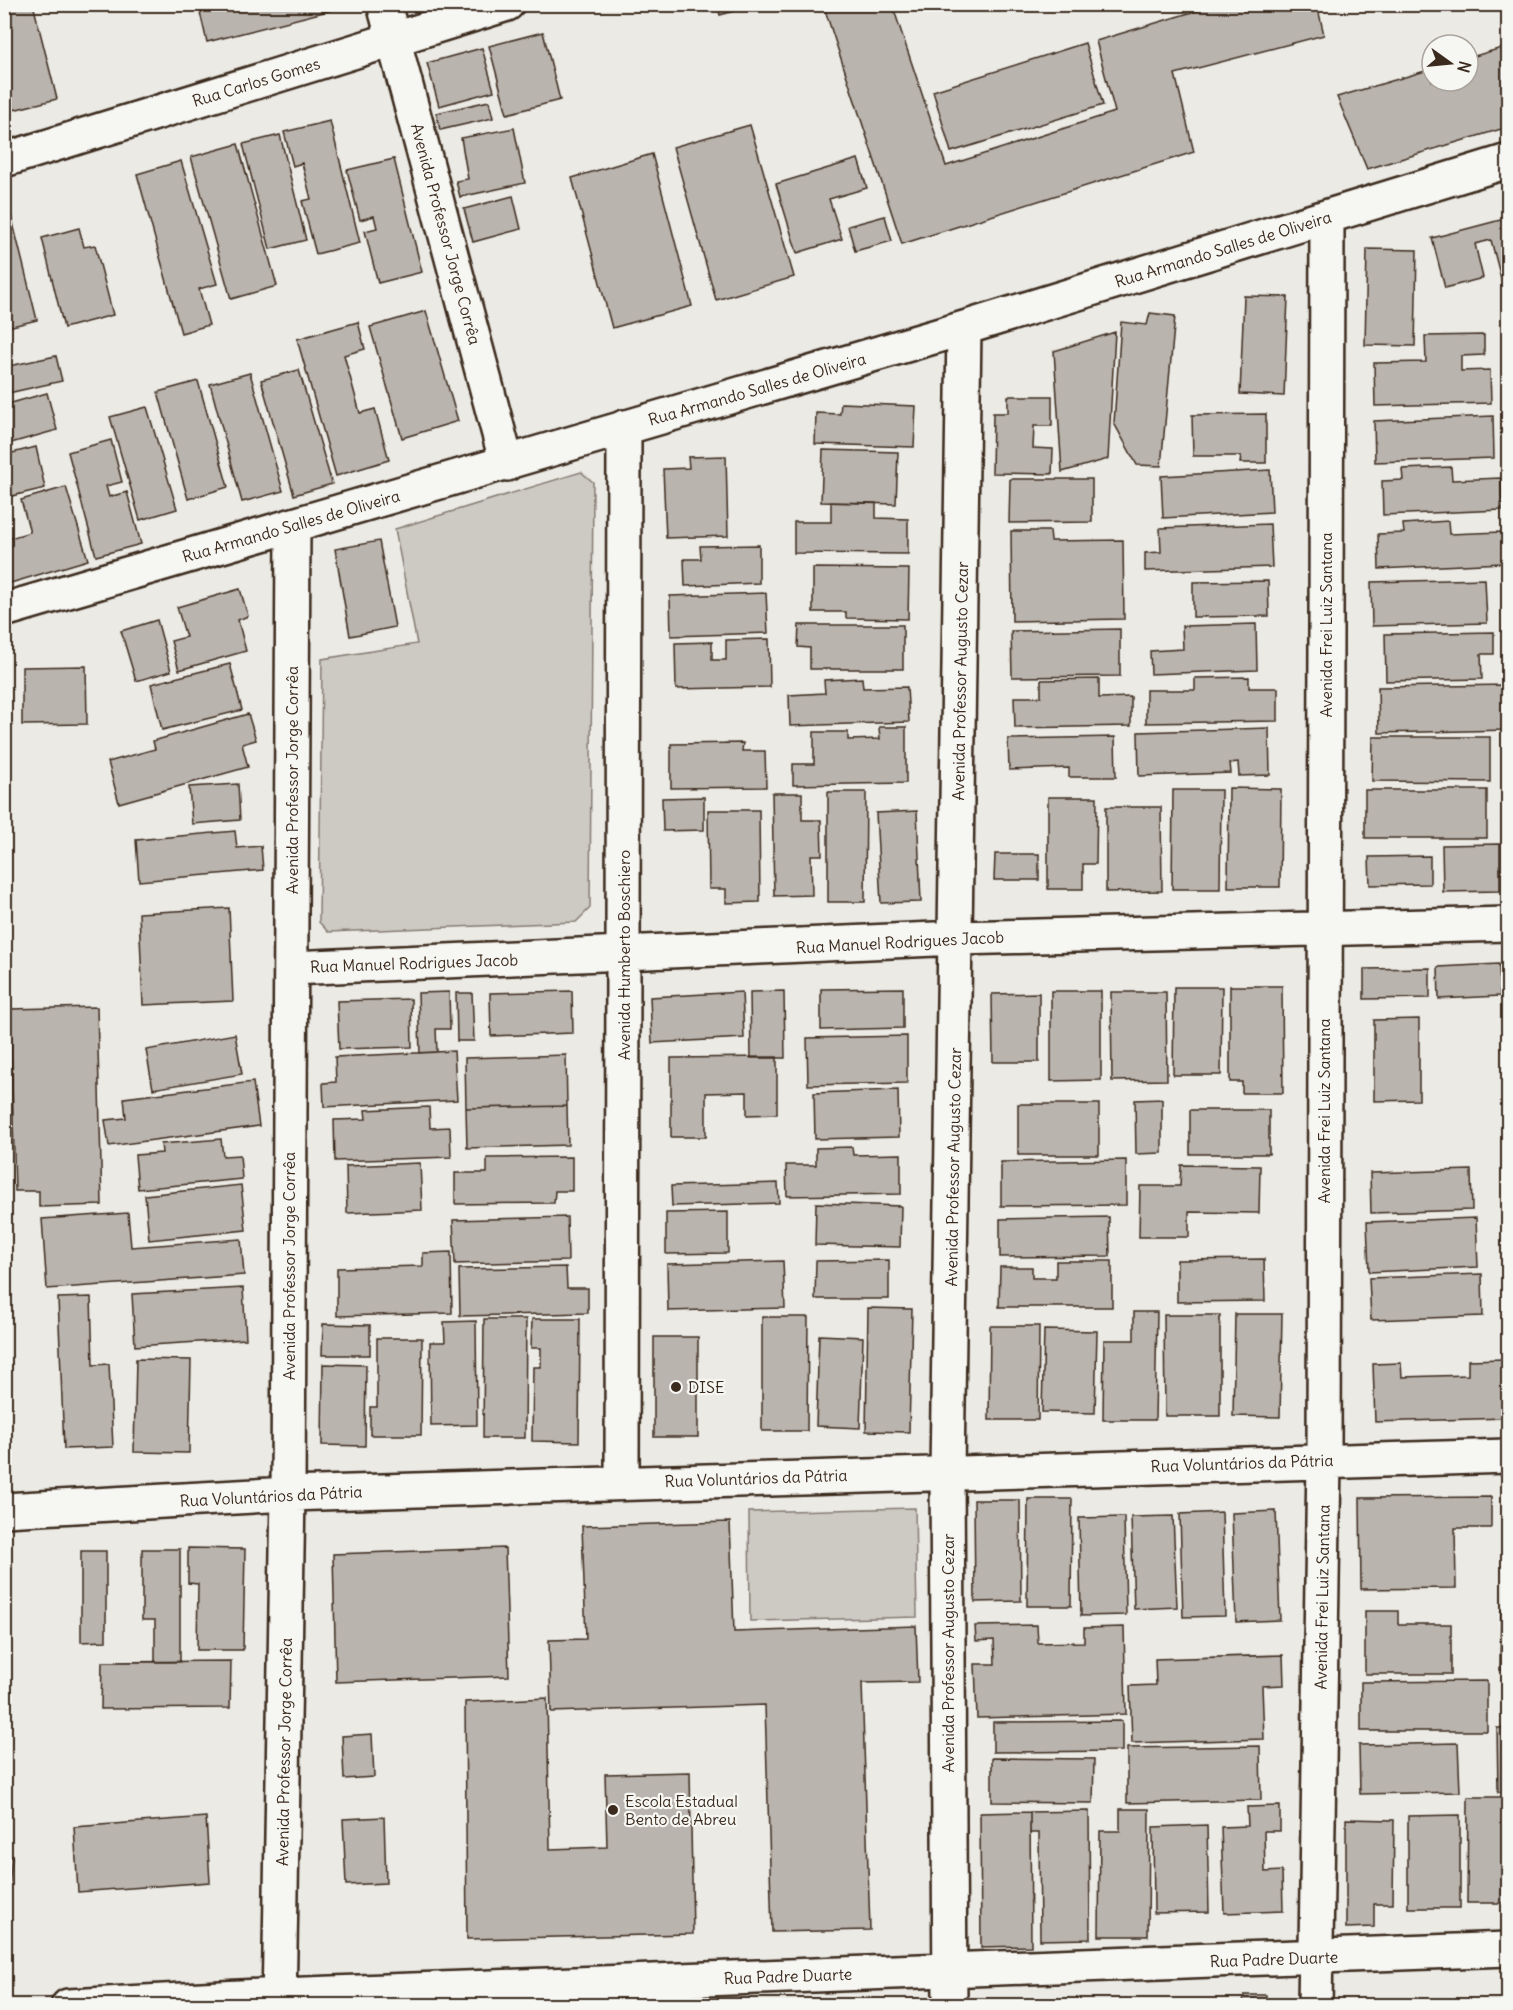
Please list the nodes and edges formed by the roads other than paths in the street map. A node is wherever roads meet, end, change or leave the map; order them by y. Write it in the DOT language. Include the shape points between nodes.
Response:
graph roads {
  1 [pos="384,4"];
  2 [pos="507,4"];
  3 [pos="395,40"];
  4 [pos="4,160"];
  5 [pos="1509,161"];
  6 [pos="1327,216"];
  7 [pos="964,328"];
  8 [pos="624,428"];
  9 [pos="507,464"];
  10 [pos="293,526"];
  11 [pos="4,610"];
  12 [pos="1509,924"];
  13 [pos="1325,927"];
  14 [pos="957,938"];
  15 [pos="624,955"];
  16 [pos="292,968"];
  17 [pos="1509,1456"];
  18 [pos="1324,1460"];
  19 [pos="947,1471"];
  20 [pos="622,1482"];
  21 [pos="288,1494"];
  22 [pos="4,1510"];
  23 [pos="1509,1949"];
  24 [pos="1316,1958"];
  25 [pos="950,1970"];
  26 [pos="279,2000"];
  27 [pos="68,2006"];
  28 [pos="950,2006"];
  29 [pos="1315,2006"];
  1 -- 3 [label="street, Avenida Professor Jorge Corrêa"];
  2 -- 3 [label="street, Rua Carlos Gomes"];
  3 -- 4 [label="street, Rua Carlos Gomes"];
  3 -- 9 [label="street, Avenida Professor Jorge Corrêa"];
  5 -- 6 [label="street, Rua Armando Salles de Oliveira"];
  6 -- 7 [label="street, Rua Armando Salles de Oliveira"];
  6 -- 13 [label="street, Avenida Frei Luiz Santana"];
  7 -- 8 [label="street, Rua Armando Salles de Oliveira"];
  7 -- 14 [label="street, Avenida Professor Augusto Cezar"];
  8 -- 9 [label="street, Rua Armando Salles de Oliveira"];
  8 -- 15 [label="street, Avenida Humberto Boschiero"];
  9 -- 10 [label="street, Rua Armando Salles de Oliveira"];
  10 -- 11 [label="street, Rua Armando Salles de Oliveira"];
  10 -- 16 [label="street, Avenida Professor Jorge Corrêa"];
  12 -- 13 [label="street, Rua Manuel Rodrigues Jacob"];
  13 -- 14 [label="street, Rua Manuel Rodrigues Jacob"];
  13 -- 18 [label="street, Avenida Frei Luiz Santana"];
  14 -- 15 [label="street, Rua Manuel Rodrigues Jacob"];
  14 -- 19 [label="street, Avenida Professor Augusto Cezar"];
  15 -- 16 [label="street, Rua Manuel Rodrigues Jacob"];
  15 -- 20 [label="street, Avenida Humberto Boschiero"];
  16 -- 21 [label="street, Avenida Professor Jorge Corrêa"];
  17 -- 18 [label="street, Rua Voluntários da Pátria"];
  18 -- 19 [label="street, Rua Voluntários da Pátria"];
  18 -- 24 [label="street, Avenida Frei Luiz Santana"];
  19 -- 20 [label="street, Rua Voluntários da Pátria"];
  19 -- 25 [label="street, Avenida Professor Augusto Cezar"];
  20 -- 21 [label="street, Rua Voluntários da Pátria"];
  21 -- 22 [label="street, Rua Voluntários da Pátria"];
  21 -- 26 [label="street, Avenida Professor Jorge Corrêa"];
  23 -- 24 [label="street, Rua Padre Duarte"];
  24 -- 25 [label="street, Rua Padre Duarte"];
  24 -- 29 [label="street, Avenida Frei Luiz Santana"];
  25 -- 26 [label="street, Rua Padre Duarte"];
  25 -- 28 [label="street, Avenida Professor Augusto Cezar"];
  26 -- 27 [label="street, Rua Padre Duarte"];
}
